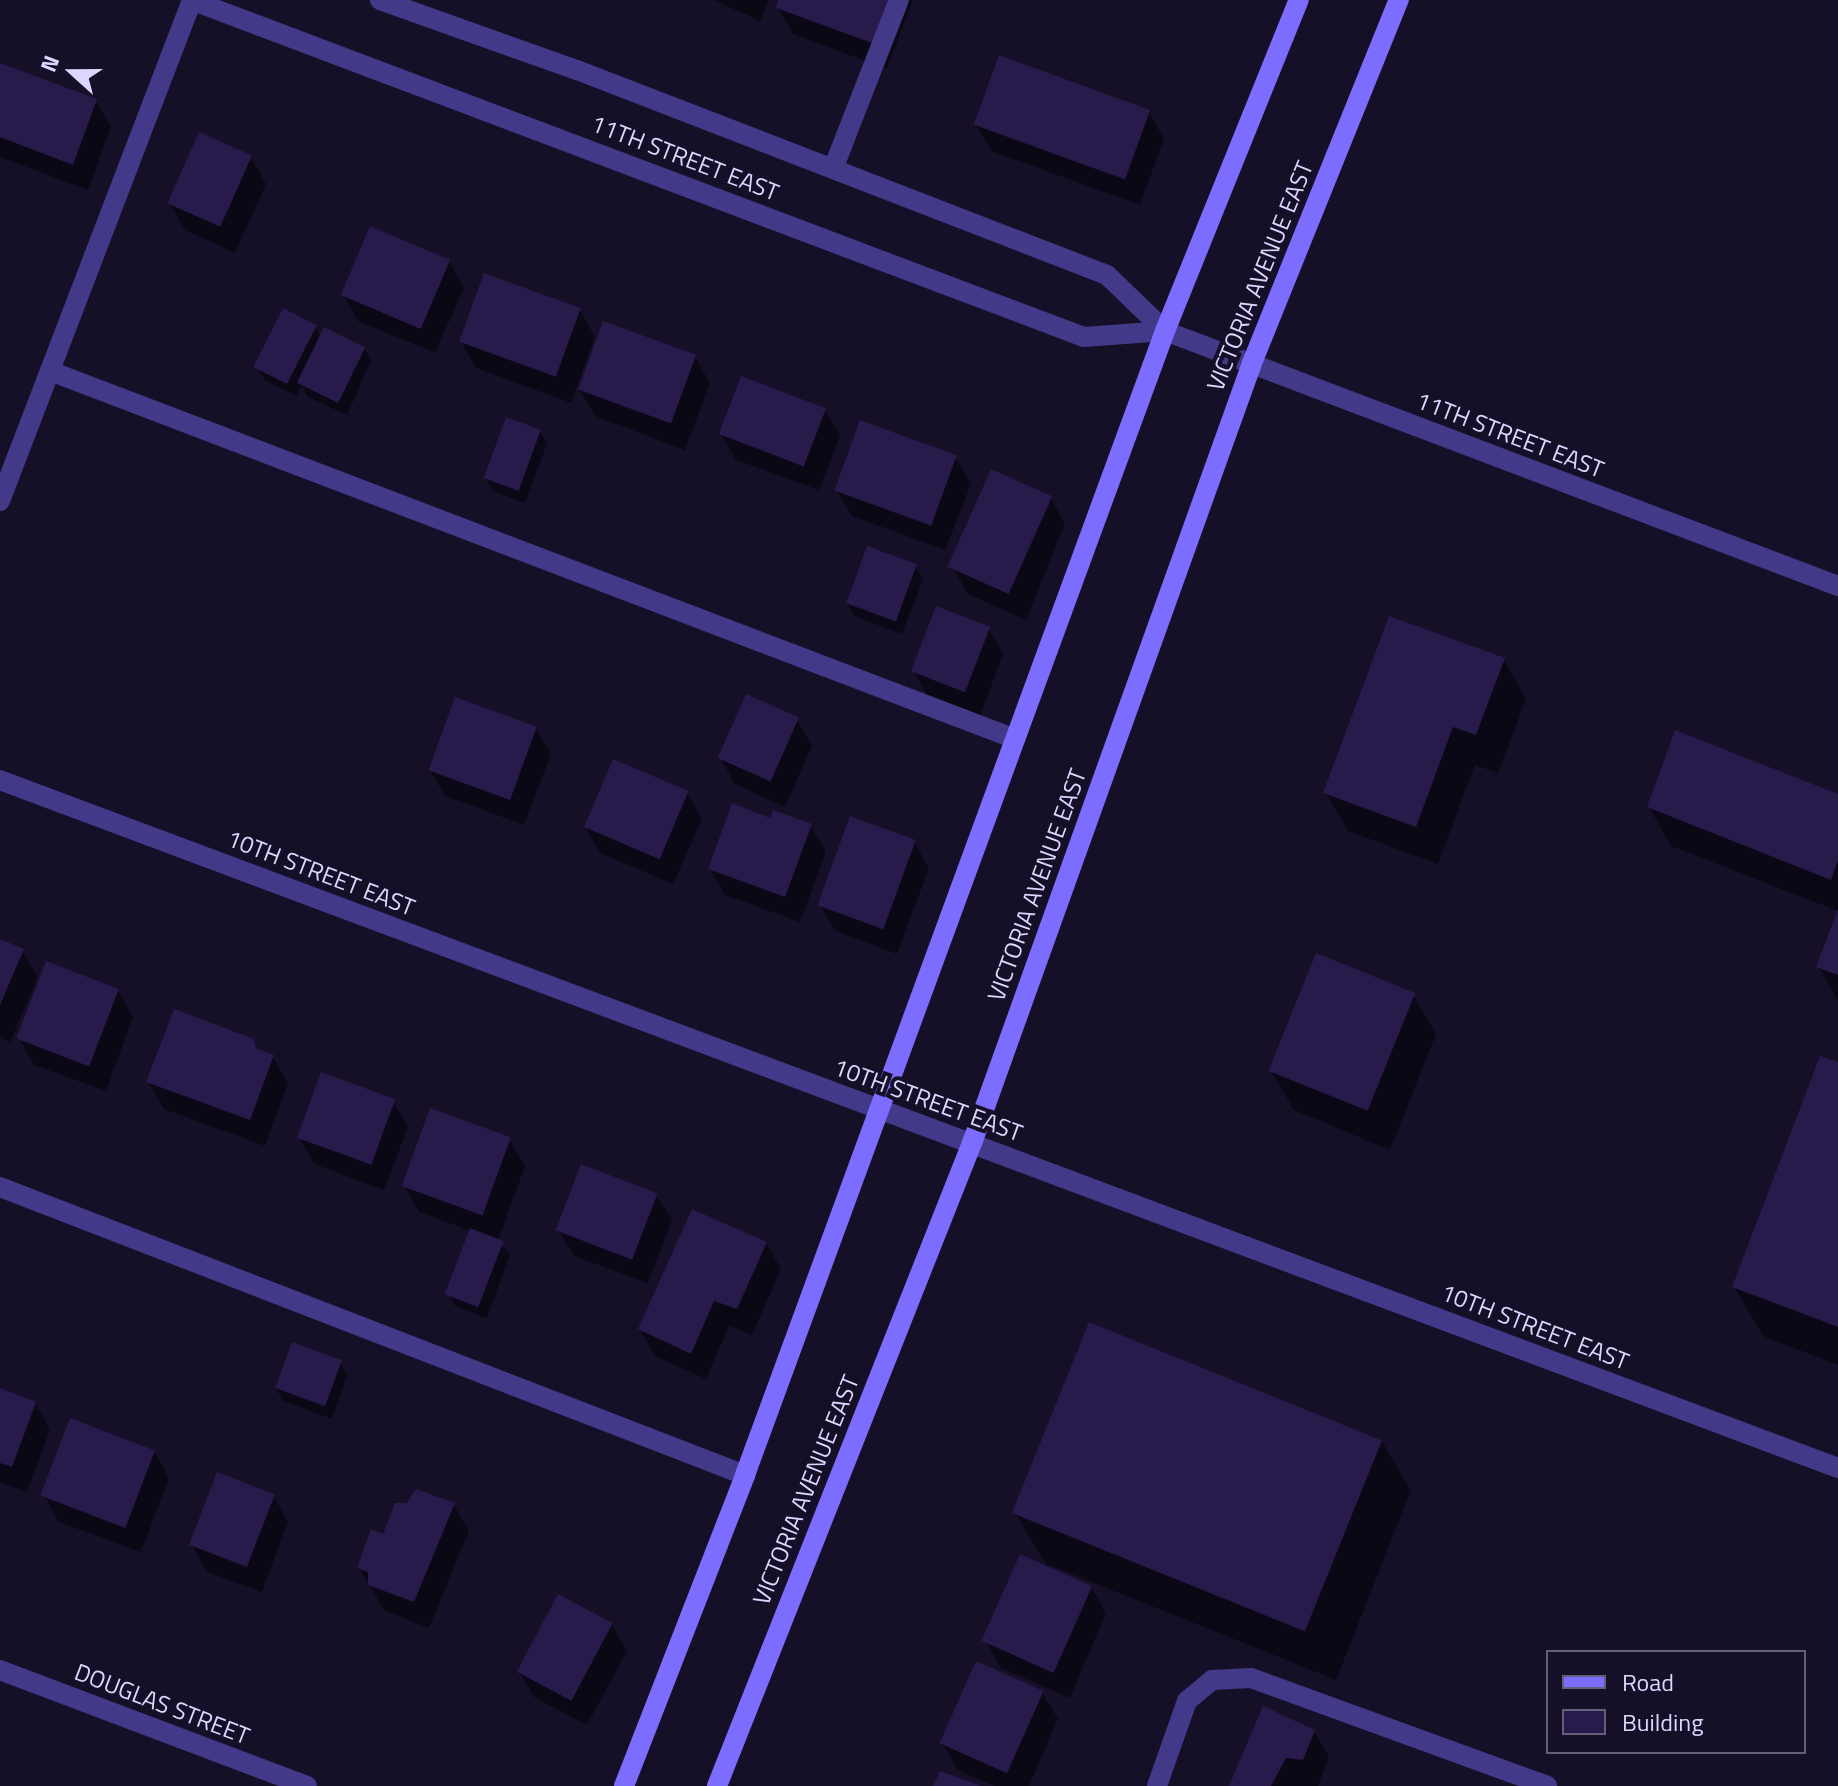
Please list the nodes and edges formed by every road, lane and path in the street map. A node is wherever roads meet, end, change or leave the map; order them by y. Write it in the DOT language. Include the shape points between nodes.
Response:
graph roads {
  1 [pos="192,0"];
  2 [pos="380,0"];
  3 [pos="899,0"];
  4 [pos="1299,0"];
  5 [pos="1399,0"];
  6 [pos="833,169"];
  7 [pos="1165,331"];
  8 [pos="1252,363"];
  9 [pos="50,371"];
  10 [pos="0,501"];
  11 [pos="1838,586"];
  12 [pos="1015,739"];
  13 [pos="0,780"];
  14 [pos="879,1110"];
  15 [pos="972,1143"];
  16 [pos="0,1187"];
  17 [pos="1838,1468"];
  18 [pos="745,1475"];
  19 [pos="0,1670"];
  20 [pos="307,1786"];
  21 [pos="624,1786"];
  22 [pos="717,1786"];
  23 [pos="1157,1786"];
  24 [pos="1547,1786"];
  1 -- 7 [label="street, 11TH STREET EAST" via="1084,337"];
  1 -- 9 [label="street"];
  2 -- 6 [label="street, 11TH STREET EAST"];
  3 -- 6 [label="street"];
  4 -- 7 [label="main road"];
  5 -- 8 [label="main road, VICTORIA AVENUE EAST"];
  6 -- 7 [label="street, 11TH STREET EAST" via="1107,275"];
  7 -- 8 [label="street, 11TH STREET EAST"];
  7 -- 12 [label="main road"];
  8 -- 11 [label="street, 11TH STREET EAST"];
  8 -- 15 [label="main road, VICTORIA AVENUE EAST"];
  9 -- 10 [label="street"];
  9 -- 12 [label="street"];
  12 -- 14 [label="main road"];
  13 -- 14 [label="street, 10TH STREET EAST"];
  14 -- 15 [label="street, 10TH STREET EAST"];
  14 -- 18 [label="main road"];
  15 -- 17 [label="street, 10TH STREET EAST"];
  15 -- 22 [label="main road, VICTORIA AVENUE EAST"];
  16 -- 18 [label="street"];
  18 -- 21 [label="main road"];
  19 -- 20 [label="street, DOUGLAS STREET"];
  23 -- 24 [label="street" via="1187,1701 1212,1680 1251,1678"];
}
